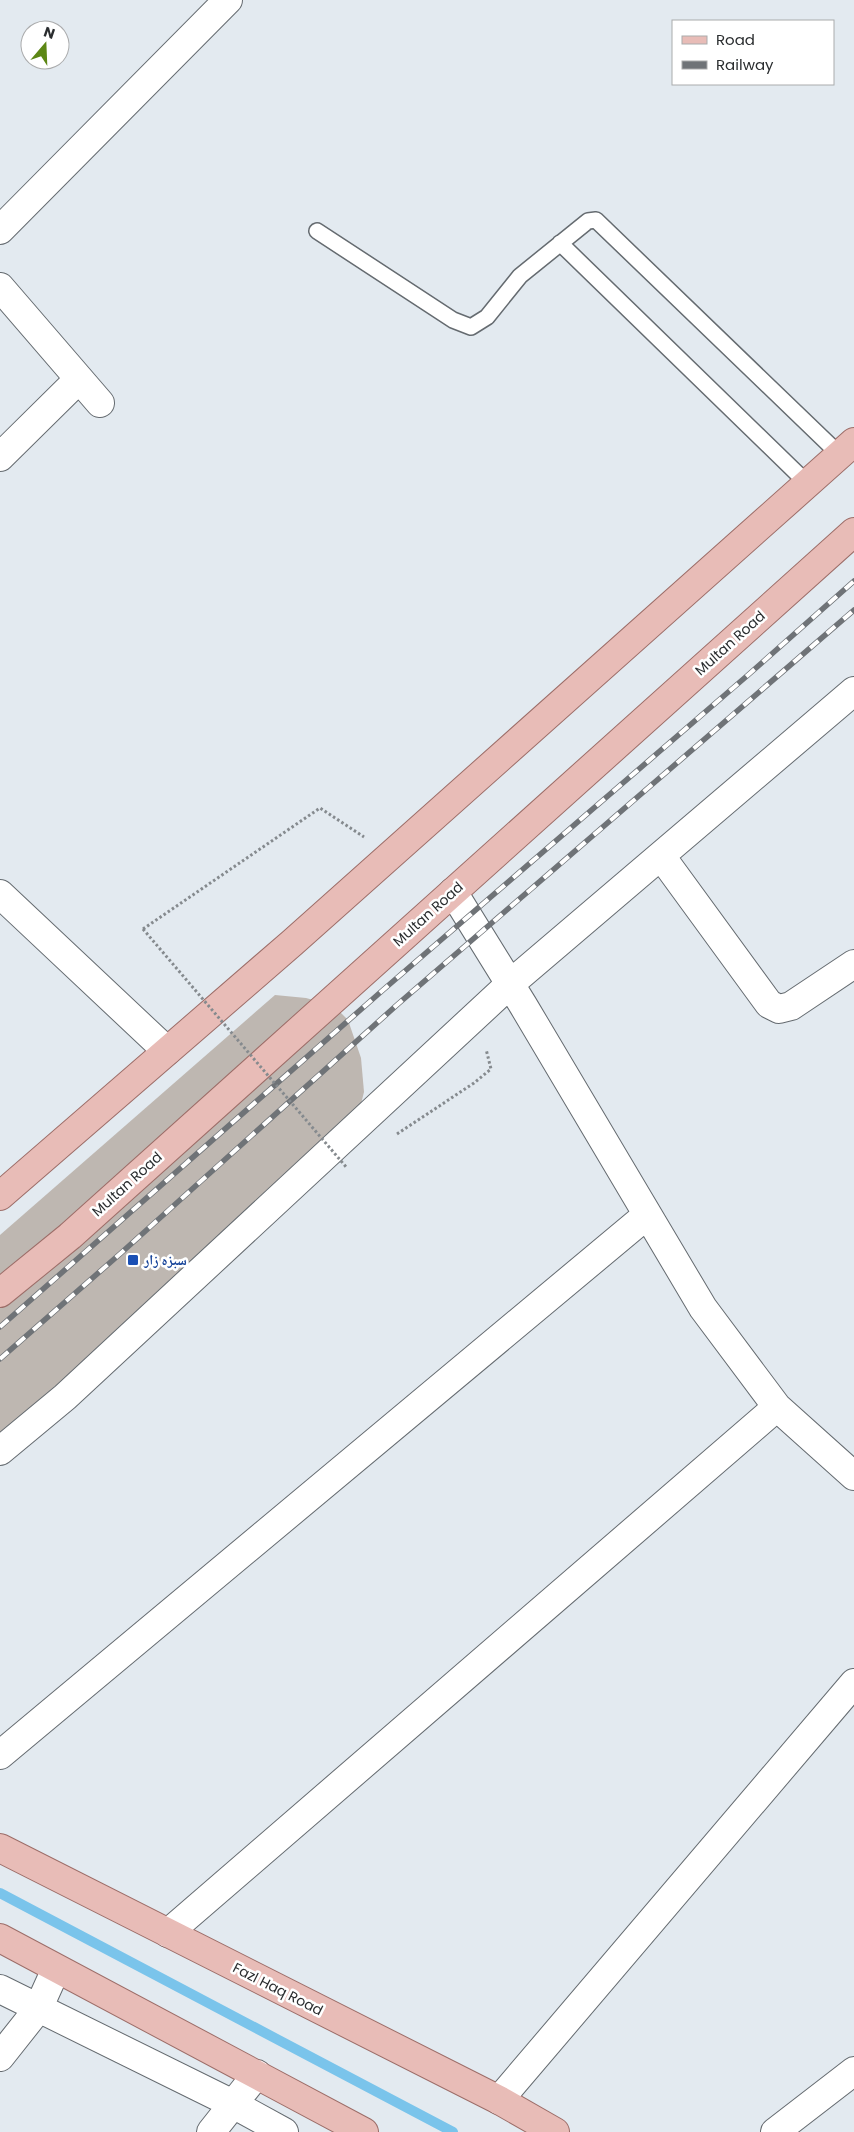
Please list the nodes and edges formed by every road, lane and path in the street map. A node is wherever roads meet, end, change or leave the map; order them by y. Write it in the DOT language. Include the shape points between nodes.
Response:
graph roads {
  1 [pos="228,0"];
  2 [pos="0,230"];
  3 [pos="317,231"];
  4 [pos="560,243"];
  5 [pos="0,287"];
  6 [pos="79,379"];
  7 [pos="100,403"];
  8 [pos="847,449"];
  9 [pos="0,457"];
  10 [pos="808,484"];
  11 [pos="854,532"];
  12 [pos="854,692"];
  13 [pos="391,854"];
  14 [pos="661,856"];
  15 [pos="453,892"];
  16 [pos="0,894"];
  17 [pos="854,964"];
  18 [pos="510,984"];
  19 [pos="167,1050"];
  20 [pos="474,1083"];
  21 [pos="395,1136"];
  22 [pos="355,1162"];
  23 [pos="0,1196"];
  24 [pos="647,1215"];
  25 [pos="0,1293"];
  26 [pos="777,1407"];
  27 [pos="0,1452"];
  28 [pos="854,1476"];
  29 [pos="854,1683"];
  30 [pos="0,1755"];
  31 [pos="0,1848"];
  32 [pos="168,1933"];
  33 [pos="0,1938"];
  34 [pos="56,1970"];
  35 [pos="0,1989"];
  36 [pos="38,2009"];
  37 [pos="0,2057"];
  38 [pos="854,2071"];
  39 [pos="257,2074"];
  40 [pos="499,2100"];
  41 [pos="233,2104"];
  42 [pos="211,2132"];
  43 [pos="284,2132"];
  44 [pos="364,2132"];
  45 [pos="556,2132"];
  46 [pos="775,2132"];
  1 -- 2 [label="street"];
  3 -- 4 [label="lane" via="453,320 471,327 487,317 520,276"];
  4 -- 8 [label="lane" via="588,221 596,220"];
  4 -- 10 [label="lane"];
  5 -- 6 [label="street"];
  6 -- 7 [label="street"];
  6 -- 9 [label="street"];
  8 -- 10 [label="main road"];
  10 -- 13 [label="main road"];
  11 -- 15 [label="main road, Multan Road"];
  12 -- 14 [label="street"];
  13 -- 19 [label="main road"];
  13 -- 22 [label="path, bridge" via="320,808 144,929 347,1168"];
  14 -- 17 [label="street" via="769,1004 779,1009 791,1006"];
  14 -- 18 [label="street"];
  15 -- 18 [label="street"];
  15 -- 25 [label="main road, Multan Road" via="70,1236"];
  16 -- 19 [label="street"];
  18 -- 24 [label="street"];
  18 -- 27 [label="street" via="65,1397"];
  19 -- 23 [label="main road"];
  20 -- 21 [label="path"];
  24 -- 26 [label="street" via="704,1308"];
  24 -- 30 [label="street"];
  26 -- 28 [label="street"];
  26 -- 32 [label="street"];
  29 -- 40 [label="street"];
  31 -- 32 [label="main road, Fazl Haq Road"];
  32 -- 40 [label="main road, Fazl Haq Road"];
  33 -- 34 [label="main road"];
  34 -- 36 [label="street"];
  34 -- 39 [label="main road"];
  35 -- 36 [label="street"];
  36 -- 37 [label="street"];
  36 -- 41 [label="street"];
  38 -- 46 [label="street"];
  39 -- 41 [label="street"];
  39 -- 44 [label="main road"];
  40 -- 45 [label="main road, Fazl Haq Road"];
  41 -- 42 [label="street"];
  41 -- 43 [label="street"];
}
